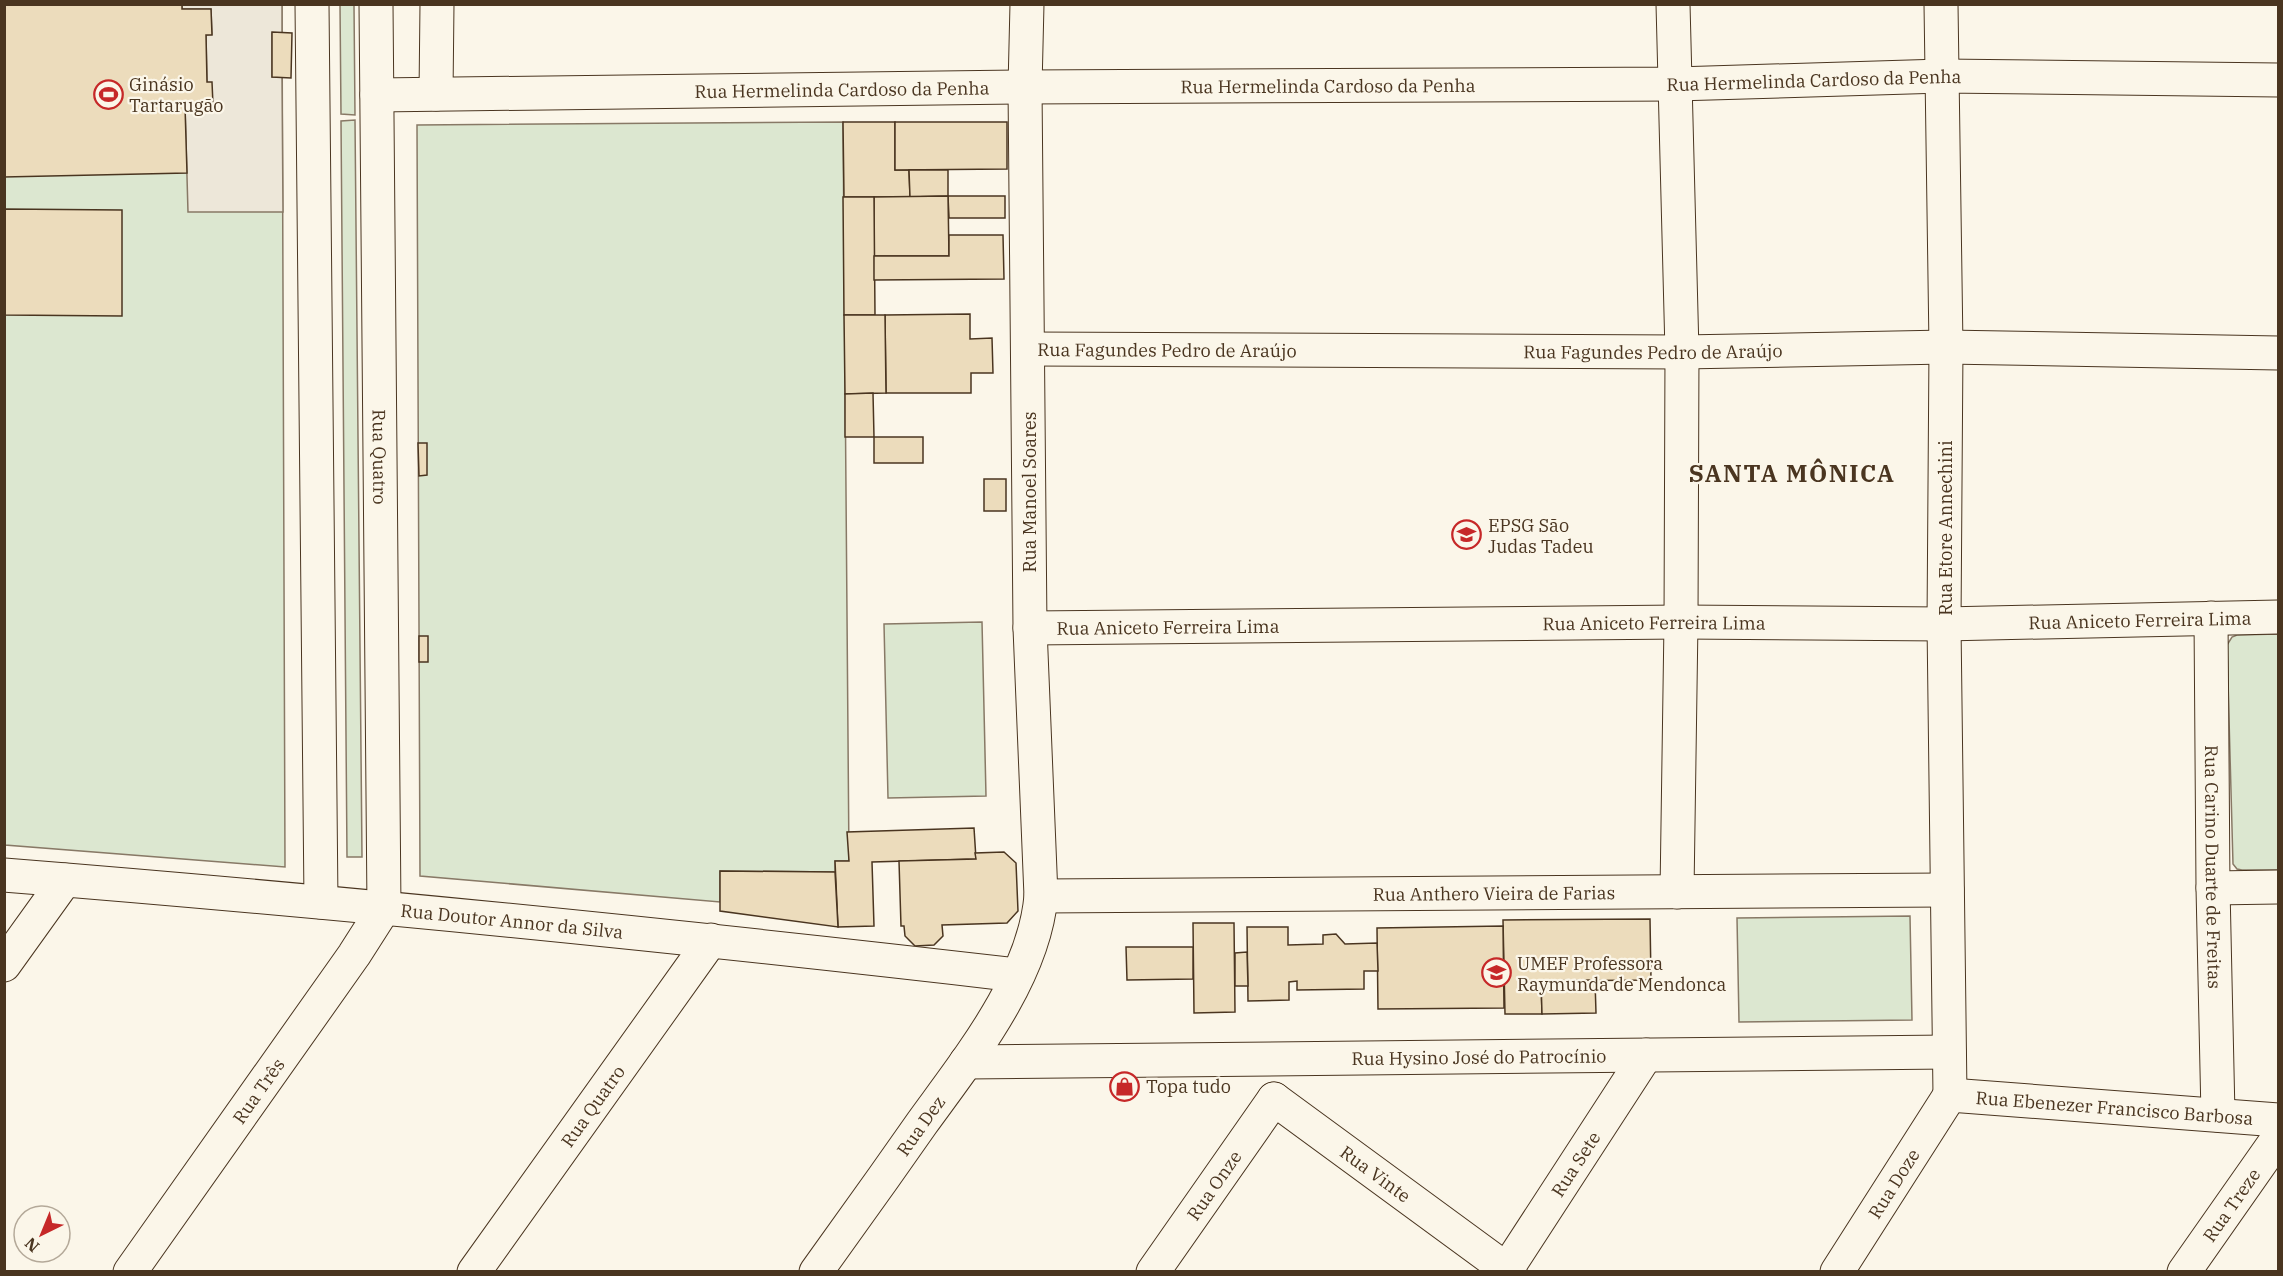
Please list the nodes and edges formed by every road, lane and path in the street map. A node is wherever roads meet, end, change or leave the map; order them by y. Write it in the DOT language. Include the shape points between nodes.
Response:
graph roads {
  1 [pos="312,4"];
  2 [pos="376,4"];
  3 [pos="437,4"];
  4 [pos="1027,4"];
  5 [pos="1673,4"];
  6 [pos="1941,4"];
  7 [pos="1942,76"];
  8 [pos="2278,80"];
  9 [pos="1676,84"];
  10 [pos="1025,87"];
  11 [pos="377,94"];
  12 [pos="436,94"];
  13 [pos="1946,347"];
  14 [pos="1029,349"];
  15 [pos="1682,352"];
  16 [pos="2278,353"];
  17 [pos="2278,617"];
  18 [pos="2211,618"];
  19 [pos="1681,622"];
  20 [pos="1944,624"];
  21 [pos="1030,628"];
  22 [pos="4,875"];
  23 [pos="65,880"];
  24 [pos="2278,887"];
  25 [pos="2213,888"];
  26 [pos="1947,890"];
  27 [pos="1677,892"];
  28 [pos="1041,896"];
  29 [pos="321,902"];
  30 [pos="384,908"];
  31 [pos="711,940"];
  32 [pos="4,965"];
  33 [pos="1017,975"];
  34 [pos="1949,1052"];
  35 [pos="1646,1055"];
  36 [pos="1273,1059"];
  37 [pos="966,1062"];
  38 [pos="1950,1095"];
  39 [pos="1274,1099"];
  40 [pos="2218,1115"];
  41 [pos="2278,1119"];
  42 [pos="2278,1138"];
  43 [pos="1507,1271"];
  44 [pos="130,1272"];
  45 [pos="474,1272"];
  46 [pos="816,1272"];
  47 [pos="1154,1272"];
  48 [pos="1837,1272"];
  49 [pos="2184,1272"];
  1 -- 29 [label="street"];
  2 -- 11 [label="street, Rua Quatro"];
  3 -- 12 [label="street"];
  4 -- 10 [label="street, Rua Manoel Soares"];
  5 -- 9 [label="street"];
  6 -- 7 [label="street, Rua Etore Annechini"];
  7 -- 8 [label="street, Rua Hermelinda Cardoso da Penha"];
  7 -- 9 [label="street, Rua Hermelinda Cardoso da Penha"];
  7 -- 13 [label="street, Rua Etore Annechini"];
  9 -- 10 [label="street, Rua Hermelinda Cardoso da Penha"];
  9 -- 15 [label="street"];
  10 -- 12 [label="street, Rua Hermelinda Cardoso da Penha"];
  10 -- 14 [label="street, Rua Manoel Soares"];
  11 -- 12 [label="street, Rua Hermelinda Cardoso da Penha"];
  11 -- 30 [label="street, Rua Quatro"];
  13 -- 15 [label="street, Rua Fagundes Pedro de Araújo"];
  13 -- 16 [label="street, Rua Fagundes Pedro de Araújo"];
  13 -- 20 [label="street, Rua Etore Annechini"];
  14 -- 15 [label="street, Rua Fagundes Pedro de Araújo"];
  14 -- 21 [label="street, Rua Manoel Soares"];
  15 -- 19 [label="street"];
  17 -- 18 [label="street, Rua Aniceto Ferreira Lima"];
  18 -- 20 [label="street, Rua Aniceto Ferreira Lima"];
  18 -- 25 [label="street, Rua Carino Duarte de Freitas"];
  19 -- 20 [label="street, Rua Aniceto Ferreira Lima"];
  19 -- 21 [label="street, Rua Aniceto Ferreira Lima"];
  19 -- 27 [label="street"];
  20 -- 26 [label="street, Rua Etore Annechini"];
  21 -- 28 [label="street, Rua Manoel Soares"];
  22 -- 23 [label="street, Rua Doutor Annor da Silva"];
  23 -- 29 [label="street, Rua Doutor Annor da Silva"];
  23 -- 32 [label="street"];
  24 -- 25 [label="street"];
  25 -- 40 [label="street, Rua Carino Duarte de Freitas"];
  26 -- 27 [label="street, Rua Anthero Vieira de Farias"];
  26 -- 34 [label="street, Rua Etore Annechini"];
  27 -- 28 [label="street, Rua Anthero Vieira de Farias"];
  28 -- 33 [label="street, Rua Manoel Soares" via="1035,937"];
  29 -- 30 [label="street, Rua Doutor Annor da Silva"];
  30 -- 31 [label="street, Rua Doutor Annor da Silva"];
  30 -- 44 [label="street, Rua Três"];
  31 -- 33 [label="street, Rua Doutor Annor da Silva"];
  31 -- 45 [label="street, Rua Quatro"];
  33 -- 37 [label="street, Rua Dez"];
  34 -- 35 [label="street, Rua Hysino José do Patrocínio"];
  34 -- 38 [label="street"];
  35 -- 36 [label="street, Rua Hysino José do Patrocínio"];
  35 -- 43 [label="street, Rua Sete"];
  36 -- 37 [label="street, Rua Hysino José do Patrocínio"];
  36 -- 39 [label="street"];
  37 -- 46 [label="street, Rua Dez"];
  38 -- 40 [label="street, Rua Ebenezer Francisco Barbosa"];
  38 -- 48 [label="street, Rua Doze"];
  39 -- 43 [label="street, Rua Vinte"];
  39 -- 47 [label="street, Rua Onze"];
  40 -- 41 [label="street, Rua Ebenezer Francisco Barbosa"];
  42 -- 49 [label="street, Rua Treze"];
}
